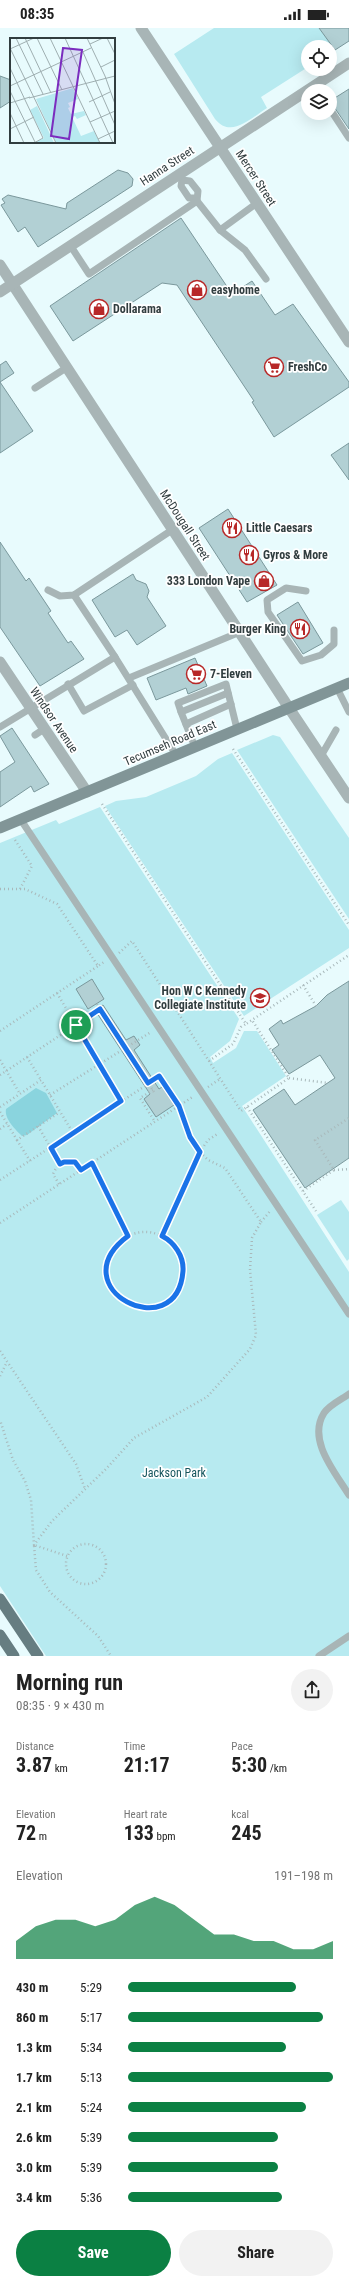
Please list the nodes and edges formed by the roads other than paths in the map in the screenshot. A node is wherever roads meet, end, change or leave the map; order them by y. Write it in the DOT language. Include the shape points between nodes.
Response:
graph roads {
  1 [pos="141,28"];
  2 [pos="349,63"];
  3 [pos="322,84"];
  4 [pos="301,98"];
  5 [pos="337,120"];
  6 [pos="349,138"];
  7 [pos="220,147"];
  8 [pos="180,178"];
  9 [pos="197,200"];
  10 [pos="257,203"];
  11 [pos="220,230"];
  12 [pos="70,245"];
  13 [pos="0,265"];
  14 [pos="266,279"];
  15 [pos="12,284"];
  16 [pos="0,292"];
  17 [pos="349,342"];
  18 [pos="66,368"];
  19 [pos="35,388"];
  20 [pos="172,530"];
  21 [pos="48,590"];
  22 [pos="306,591"];
  23 [pos="74,595"];
  24 [pos="334,630"];
  25 [pos="240,632"];
  26 [pos="116,657"];
  27 [pos="0,662"];
  28 [pos="128,678"];
  29 [pos="349,683"];
  30 [pos="68,684"];
  31 [pos="133,685"];
  32 [pos="337,688"];
  33 [pos="231,704"];
  34 [pos="30,707"];
  35 [pos="289,708"];
  36 [pos="349,712"];
  37 [pos="186,724"];
  38 [pos="0,727"];
  39 [pos="238,729"];
  40 [pos="336,730"];
  41 [pos="195,747"];
  42 [pos="176,755"];
  43 [pos="321,756"];
  44 [pos="87,792"];
  45 [pos="349,798"];
  46 [pos="21,820"];
  47 [pos="0,828"];
  48 [pos="349,1314"];
  49 [pos="349,1394"];
  50 [pos="349,1494"];
  51 [pos="0,1599"];
  52 [pos="0,1635"];
  53 [pos="349,1636"];
  54 [pos="14,1656"];
  55 [pos="38,1656"];
  56 [pos="319,1656"];
  1 -- 7 [label="street, Mercer Street"];
  2 -- 3 [label="street, Hanna Street"];
  4 -- 7 [label="street, Hanna Street"];
  5 -- 6 [label="lane"];
  7 -- 8 [label="street, Hanna Street"];
  7 -- 10 [label="street, Mercer Street"];
  8 -- 9 [label="lane" via="180,186 189,198"];
  8 -- 9 [label="lane" via="190,181 198,191"];
  8 -- 12 [label="street, Hanna Street"];
  9 -- 11 [label="lane"];
  9 -- 12 [label="lane" via="89,274"];
  10 -- 11 [label="lane"];
  10 -- 17 [label="street, Mercer Street"];
  11 -- 14 [label="lane" via="245,250"];
  12 -- 15 [label="street, Hanna Street"];
  13 -- 15 [label="street, McDougall Street"];
  15 -- 16 [label="street, Hanna Street"];
  15 -- 18 [label="street, McDougall Street"];
  18 -- 19 [label="lane"];
  18 -- 20 [label="street, McDougall Street"];
  20 -- 23 [label="lane"];
  20 -- 25 [label="street, McDougall Street"];
  21 -- 23 [label="lane" via="60,596"];
  22 -- 24 [label="lane" via="286,588 267,600 268,612 302,660 321,655 334,644"];
  23 -- 26 [label="lane"];
  25 -- 28 [label="lane"];
  25 -- 35 [label="street, McDougall Street"];
  26 -- 28 [label="lane"];
  26 -- 30 [label="lane"];
  27 -- 34 [label="street, Windsor Avenue"];
  28 -- 31 [label="lane"];
  29 -- 32 [label="main road, Tecumseh Road East"];
  30 -- 31 [label="lane" via="84,711"];
  30 -- 34 [label="lane"];
  31 -- 42 [label="lane"];
  32 -- 35 [label="main road, Tecumseh Road East"];
  32 -- 36 [label="lane"];
  33 -- 37 [label="lane"];
  33 -- 37 [label="lane" via="226,684 178,704"];
  33 -- 39 [label="lane"];
  34 -- 38 [label="lane"];
  34 -- 44 [label="street, Windsor Avenue" via="40,732"];
  35 -- 39 [label="main road, Tecumseh Road East"];
  35 -- 43 [label="street, McDougall Street"];
  37 -- 41 [label="lane"];
  39 -- 41 [label="main road, Tecumseh Road East"];
  40 -- 43 [label="lane"];
  41 -- 42 [label="main road, Tecumseh Road East"];
  42 -- 44 [label="main road, Tecumseh Road East"];
  43 -- 45 [label="street, McDougall Street"];
  44 -- 46 [label="main road, Tecumseh Road East"];
  46 -- 47 [label="main road, Tecumseh Road East"];
  46 -- 48 [label="lane"];
  49 -- 50 [label="lane" via="325,1412 317,1430 324,1454"];
  51 -- 55 [label="main road"];
  52 -- 54 [label="main road"];
  53 -- 56 [label="lane"];
}
